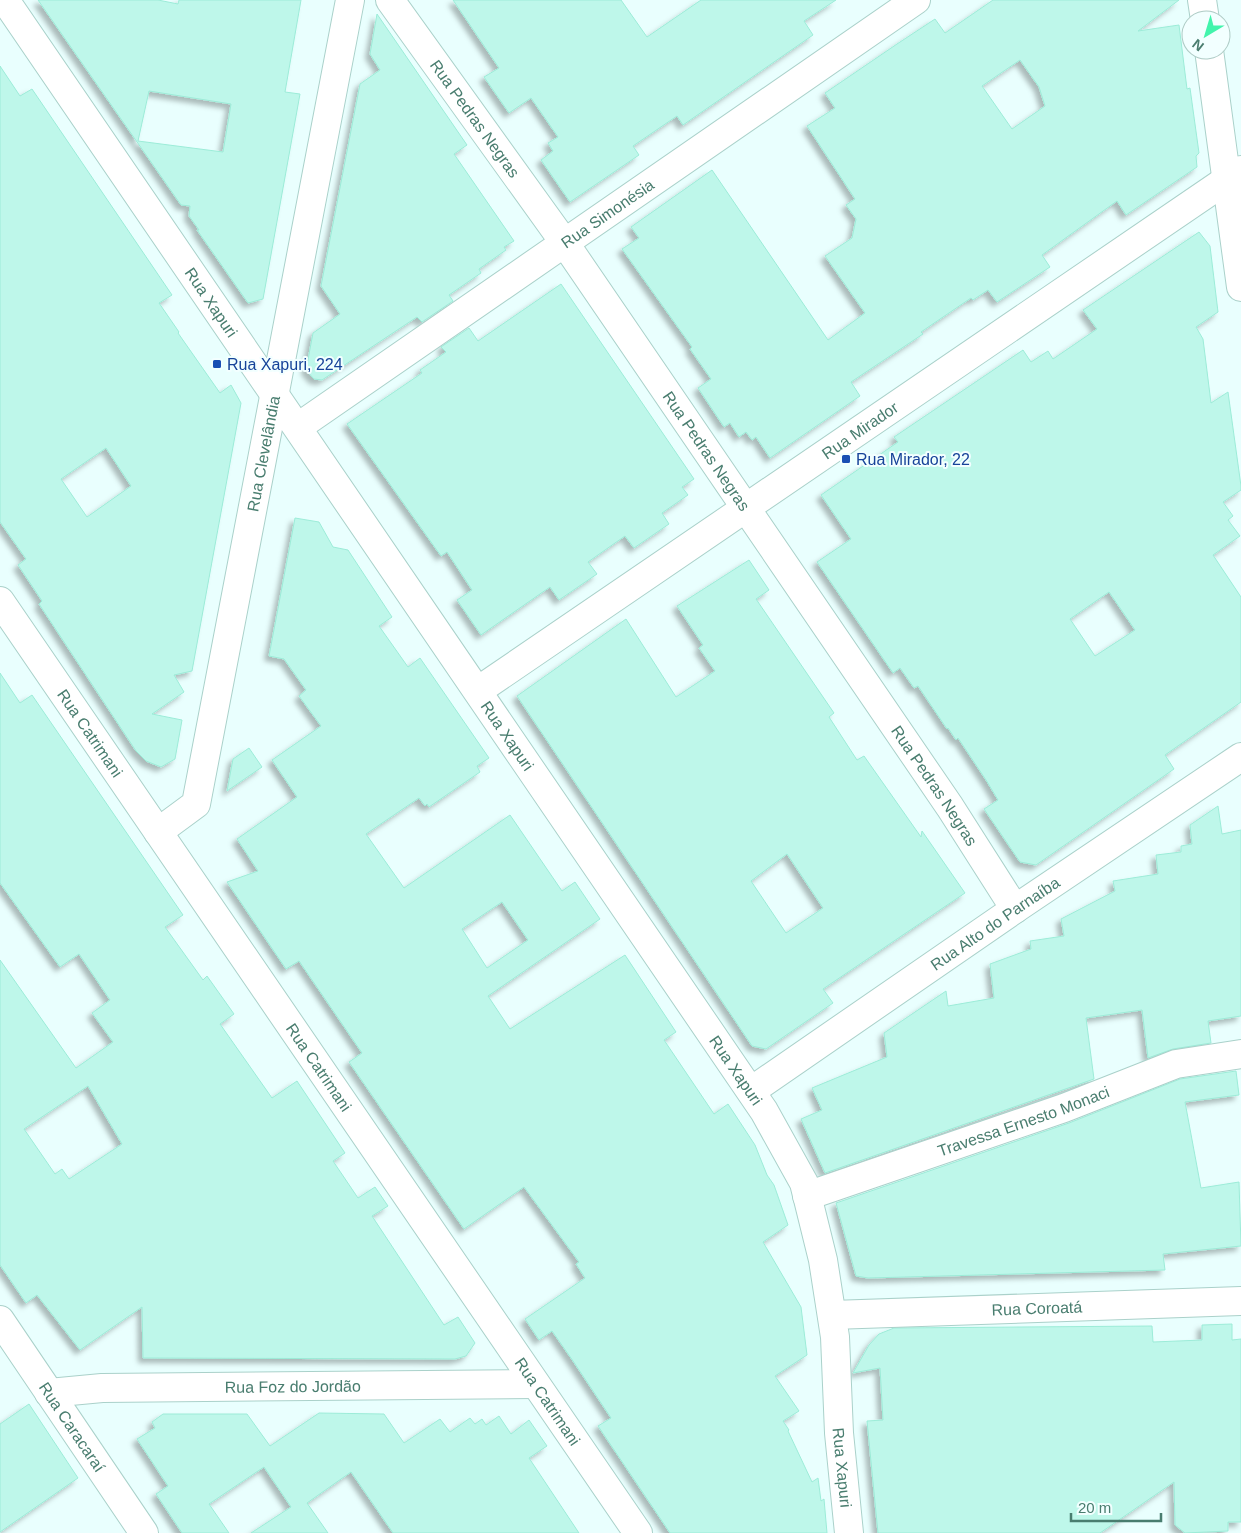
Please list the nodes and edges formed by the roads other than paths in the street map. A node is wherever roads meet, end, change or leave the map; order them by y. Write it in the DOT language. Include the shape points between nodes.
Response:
graph roads {
  1 [pos="5,0"];
  2 [pos="350,0"];
  3 [pos="390,0"];
  4 [pos="916,0"];
  5 [pos="1211,60"];
  6 [pos="1234,175"];
  7 [pos="564,242"];
  8 [pos="1241,287"];
  9 [pos="276,394"];
  10 [pos="298,427"];
  11 [pos="745,508"];
  12 [pos="0,601"];
  13 [pos="479,690"];
  14 [pos="1241,757"];
  15 [pos="158,832"];
  16 [pos="1015,908"];
  17 [pos="1241,1054"];
  18 [pos="751,1091"];
  19 [pos="807,1196"];
  20 [pos="1241,1301"];
  21 [pos="832,1315"];
  22 [pos="0,1320"];
  23 [pos="535,1384"];
  24 [pos="49,1393"];
  25 [pos="144,1533"];
  26 [pos="638,1533"];
  27 [pos="849,1533"];
  1 -- 9 [label="street, Rua Xapuri"];
  2 -- 9 [label="street, Rua Clevelândia"];
  3 -- 7 [label="street, Rua Pedras Negras"];
  4 -- 7 [label="street, Rua Simonésia"];
  5 -- 6 [label="street"];
  6 -- 8 [label="street"];
  6 -- 11 [label="street, Rua Mirador"];
  7 -- 10 [label="street, Rua Simonésia"];
  7 -- 11 [label="street, Rua Pedras Negras"];
  9 -- 10 [label="street, Rua Xapuri"];
  9 -- 15 [label="street, Rua Clevelândia" via="196,804"];
  10 -- 13 [label="street, Rua Xapuri"];
  11 -- 13 [label="street, Rua Mirador"];
  11 -- 16 [label="street, Rua Pedras Negras" via="950,807"];
  12 -- 15 [label="street, Rua Catrimani"];
  13 -- 18 [label="street, Rua Xapuri"];
  14 -- 16 [label="street, Rua Alto do Parnaíba"];
  15 -- 23 [label="street, Rua Catrimani"];
  16 -- 18 [label="street, Rua Alto do Parnaíba"];
  17 -- 19 [label="street, Travessa Ernesto Monaci" via="1176,1064 1064,1108"];
  18 -- 19 [label="street, Rua Xapuri" via="804,1183"];
  19 -- 21 [label="street, Rua Xapuri" via="823,1260"];
  20 -- 21 [label="street, Rua Coroatá"];
  21 -- 27 [label="street, Rua Xapuri"];
  22 -- 24 [label="street, Rua Caracaraí"];
  23 -- 24 [label="street, Rua Foz do Jordão" via="102,1388"];
  23 -- 26 [label="street, Rua Catrimani"];
  24 -- 25 [label="street, Rua Caracaraí"];
}
